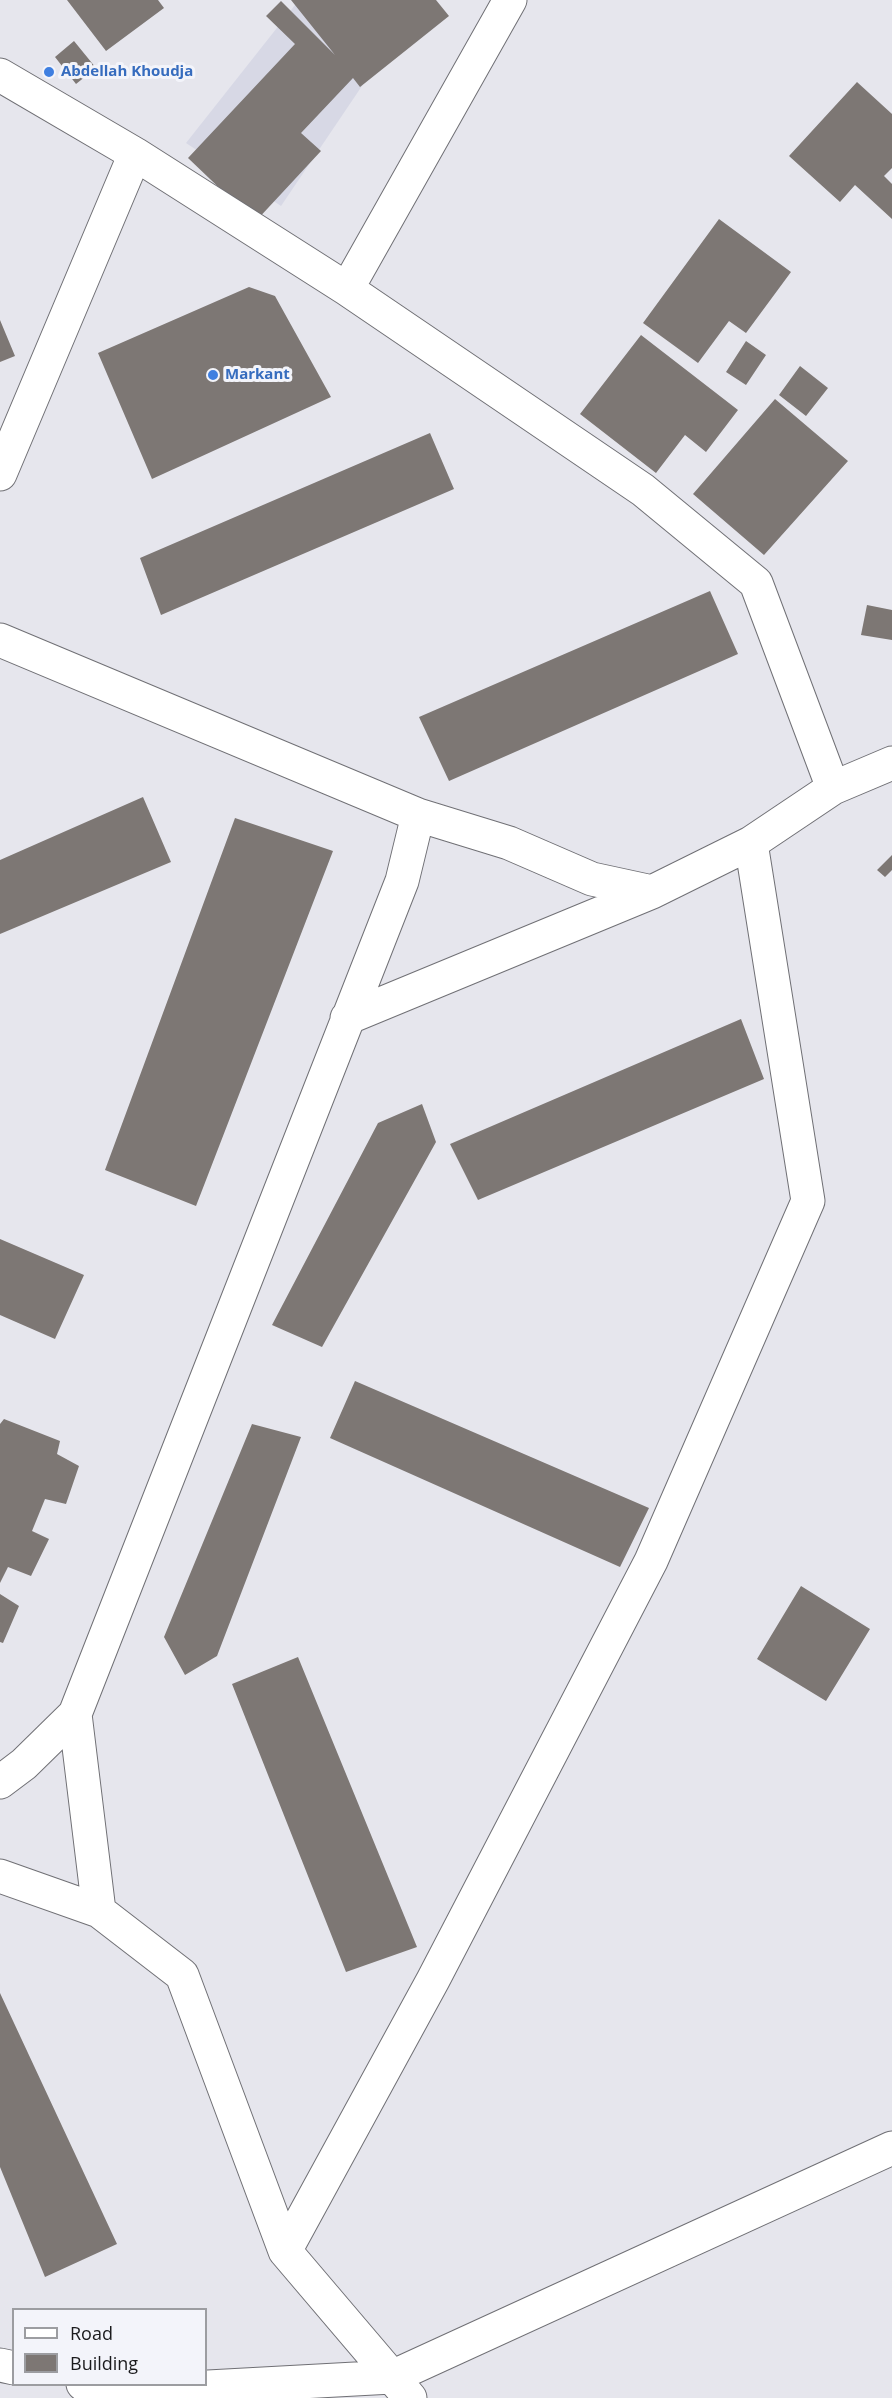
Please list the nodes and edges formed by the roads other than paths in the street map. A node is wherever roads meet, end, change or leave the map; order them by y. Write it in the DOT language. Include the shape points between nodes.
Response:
graph roads {
  1 [pos="510,0"];
  2 [pos="0,75"];
  3 [pos="135,154"];
  4 [pos="347,289"];
  5 [pos="0,474"];
  6 [pos="0,640"];
  7 [pos="892,763"];
  8 [pos="833,788"];
  9 [pos="418,815"];
  10 [pos="751,843"];
  11 [pos="652,892"];
  12 [pos="347,1018"];
  13 [pos="75,1714"];
  14 [pos="0,1782"];
  15 [pos="0,1876"];
  16 [pos="99,1911"];
  17 [pos="892,2148"];
  18 [pos="285,2251"];
  19 [pos="89,2386"];
  20 [pos="401,2388"];
  1 -- 4 [label="street"];
  2 -- 3 [label="street"];
  3 -- 4 [label="street"];
  3 -- 5 [label="street"];
  4 -- 8 [label="street" via="643,490 756,583"];
  6 -- 9 [label="street"];
  7 -- 8 [label="street"];
  8 -- 10 [label="street"];
  9 -- 11 [label="street" via="509,843 592,879"];
  9 -- 12 [label="street" via="402,881"];
  10 -- 11 [label="street"];
  10 -- 18 [label="street" via="808,1200 651,1561 433,1980"];
  11 -- 12 [label="street"];
  12 -- 13 [label="street"];
  13 -- 14 [label="street"];
  13 -- 16 [label="street"];
  15 -- 16 [label="street"];
  16 -- 18 [label="street" via="182,1975"];
  17 -- 20 [label="street"];
  18 -- 20 [label="street"];
  19 -- 20 [label="street" via="116,2392"];
}
